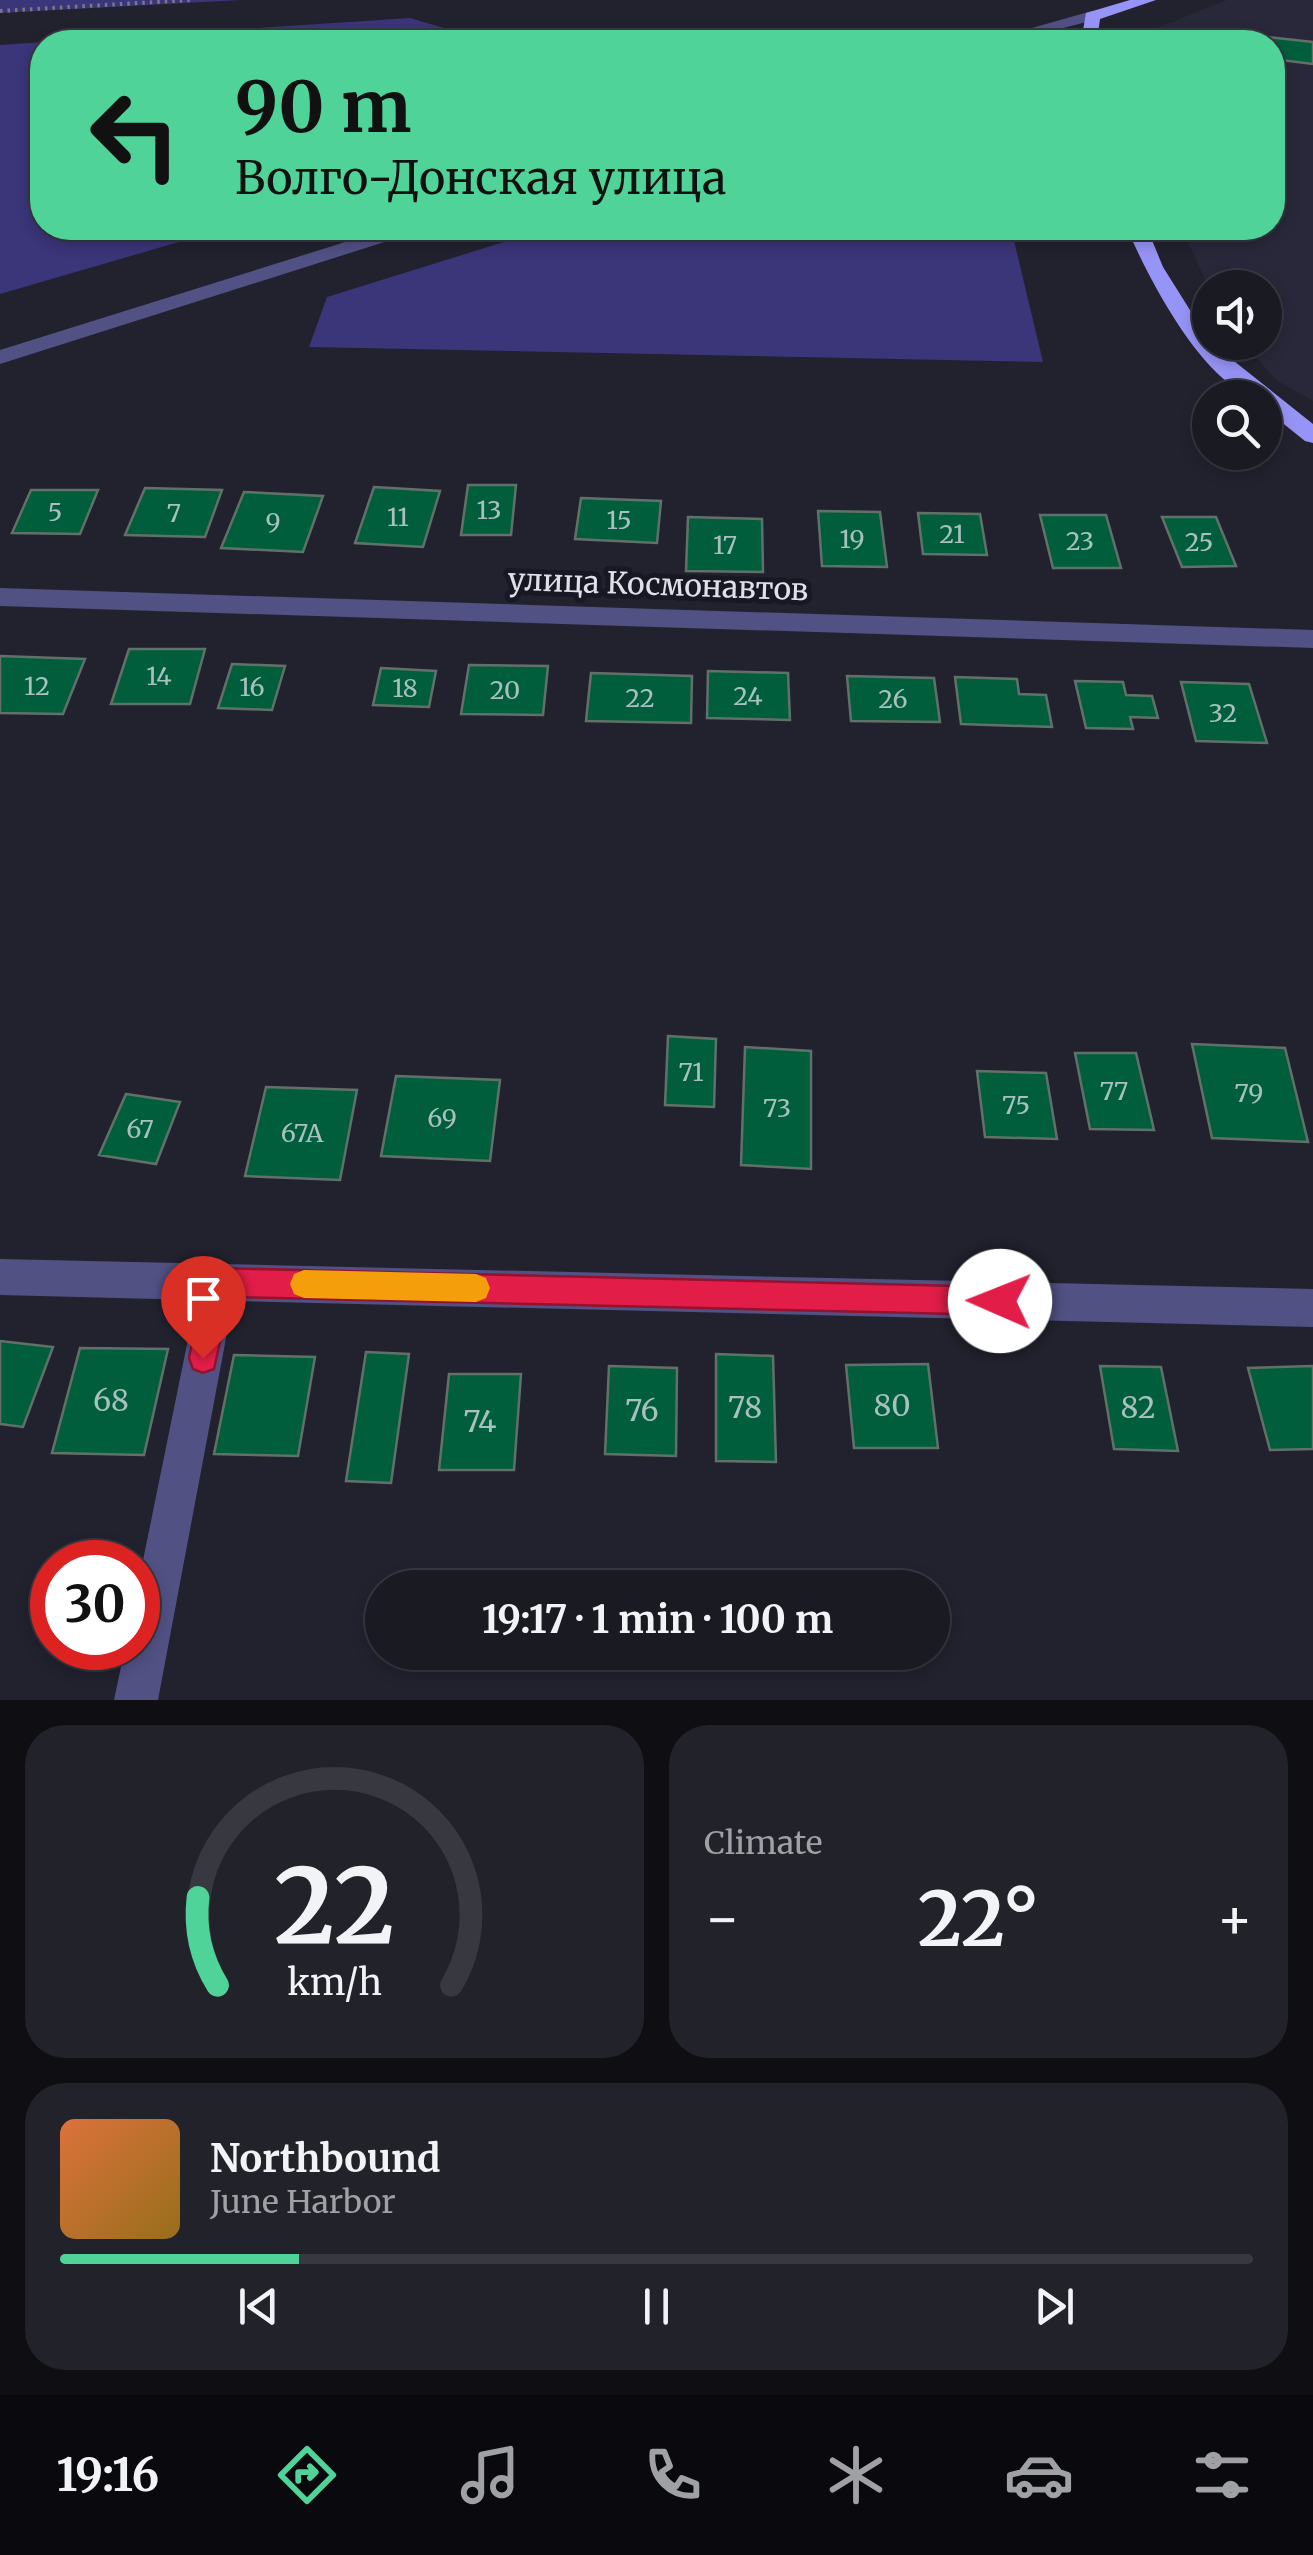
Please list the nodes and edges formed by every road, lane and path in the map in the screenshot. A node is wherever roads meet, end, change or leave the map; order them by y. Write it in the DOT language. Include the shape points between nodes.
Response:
graph roads {
  1 [pos="192,0"];
  2 [pos="1067,0"];
  3 [pos="1148,0"];
  4 [pos="0,11"];
  5 [pos="1092,16"];
  6 [pos="1038,30"];
  7 [pos="1090,30"];
  8 [pos="371,240"];
  9 [pos="1142,240"];
  10 [pos="0,357"];
  11 [pos="1243,380"];
  12 [pos="1282,411"];
  13 [pos="1313,436"];
  14 [pos="0,596"];
  15 [pos="1313,639"];
  16 [pos="0,1277"];
  17 [pos="218,1282"];
  18 [pos="1313,1308"];
  19 [pos="136,1700"];
  1 -- 4 [label="path"];
  2 -- 5 [label="street"];
  3 -- 5 [label="highway"];
  5 -- 6 [label="street"];
  5 -- 7 [label="highway"];
  8 -- 10 [label="street"];
  9 -- 11 [label="highway" via="1206,350"];
  12 -- 13 [label="highway"];
  14 -- 15 [label="street, улица Космонавтов"];
  16 -- 17 [label="street"];
  17 -- 18 [label="street"];
  17 -- 19 [label="street"];
}
